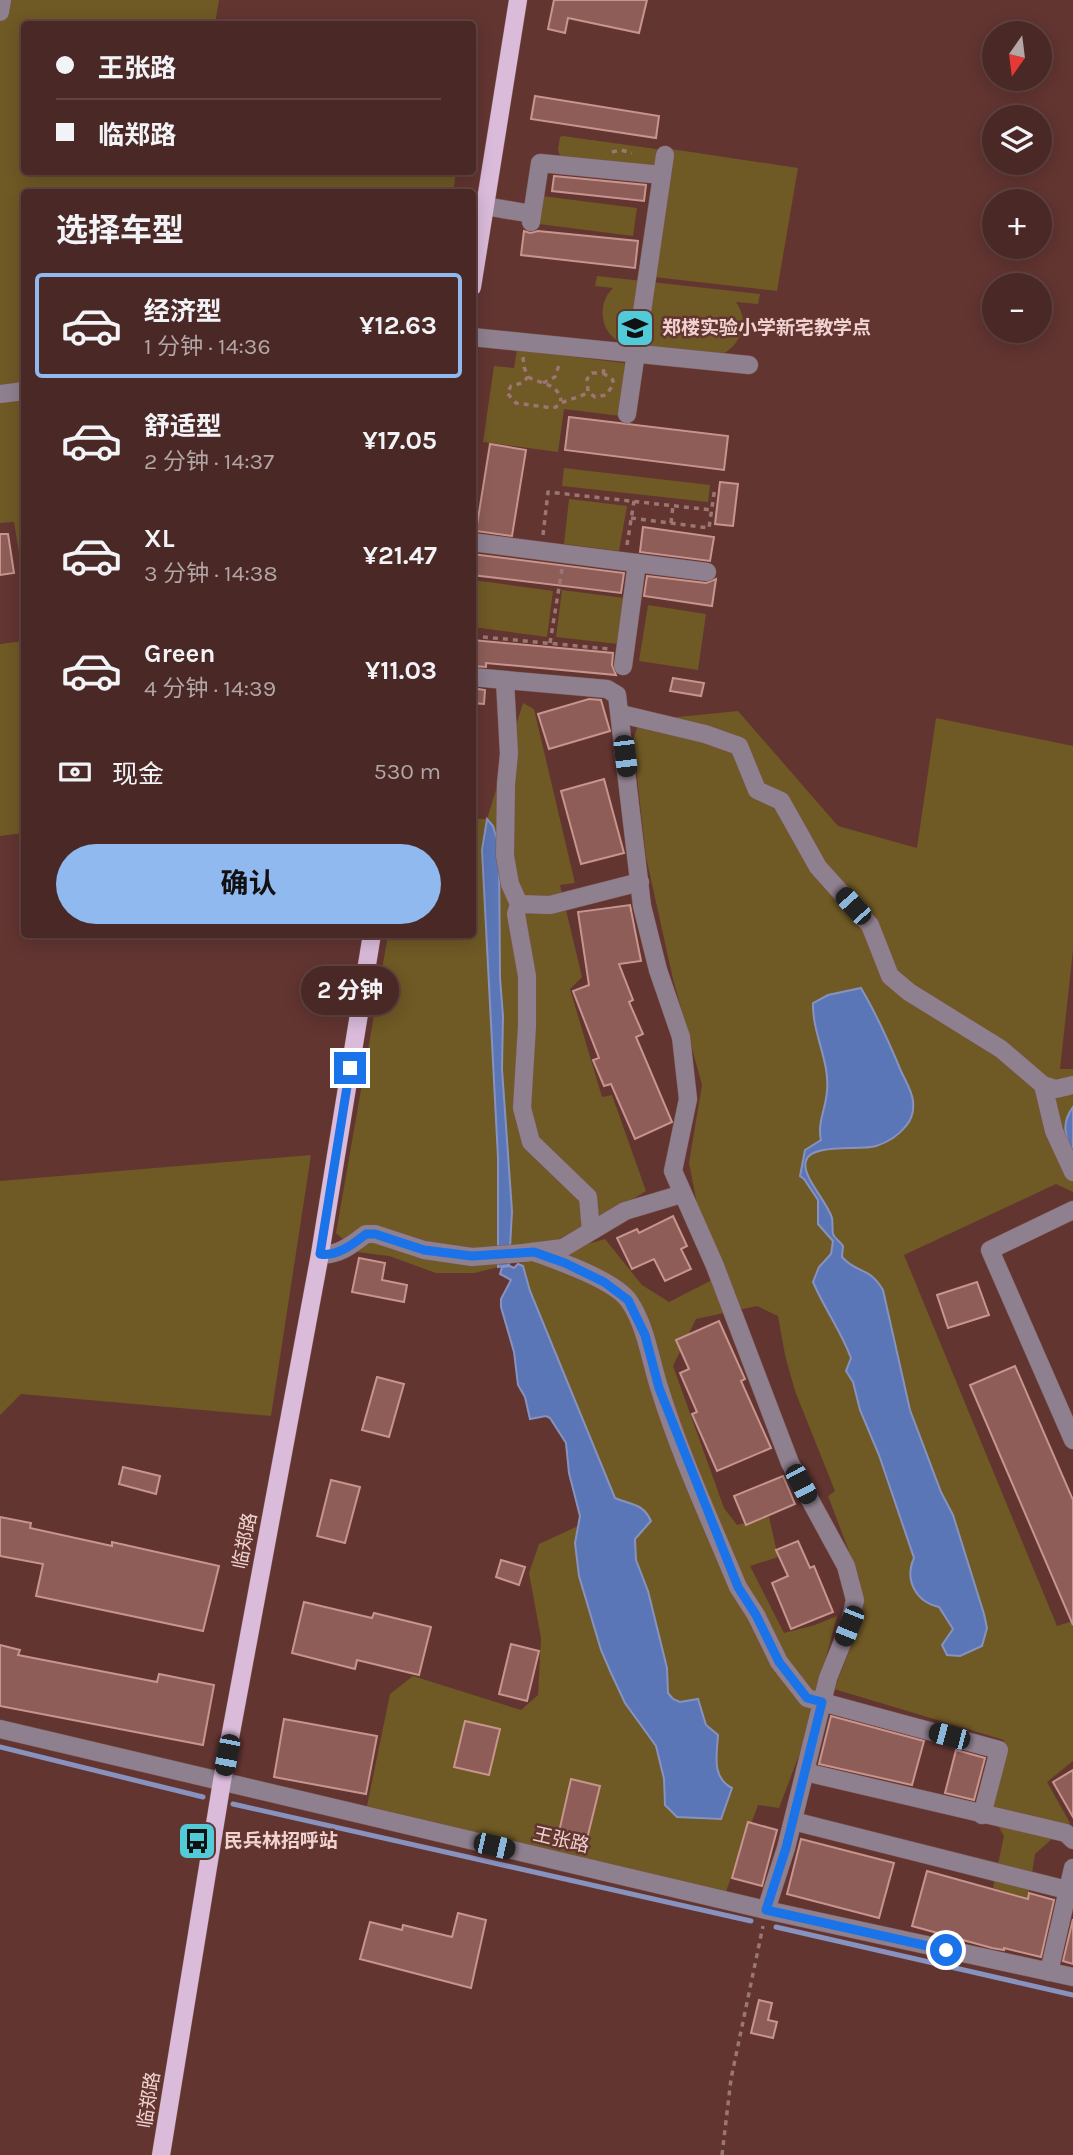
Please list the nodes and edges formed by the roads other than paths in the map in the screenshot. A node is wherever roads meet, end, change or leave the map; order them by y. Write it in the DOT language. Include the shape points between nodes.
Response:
graph roads {
  1 [pos="2,0"];
  2 [pos="518,0"];
  3 [pos="0,12"];
  4 [pos="665,155"];
  5 [pos="662,175"];
  6 [pos="485,206"];
  7 [pos="476,262"];
  8 [pos="476,337"];
  9 [pos="636,354"];
  10 [pos="749,365"];
  11 [pos="21,391"];
  12 [pos="0,394"];
  13 [pos="627,414"];
  14 [pos="476,543"];
  15 [pos="630,562"];
  16 [pos="707,572"];
  17 [pos="624,659"];
  18 [pos="476,677"];
  19 [pos="505,681"];
  20 [pos="621,714"];
  21 [pos="640,882"];
  22 [pos="519,904"];
  23 [pos="371,938"];
  24 [pos="1073,1084"];
  25 [pos="1044,1085"];
  26 [pos="1073,1172"];
  27 [pos="682,1194"];
  28 [pos="1073,1210"];
  29 [pos="591,1231"];
  30 [pos="534,1252"];
  31 [pos="320,1254"];
  32 [pos="1073,1440"];
  33 [pos="822,1702"];
  34 [pos="0,1729"];
  35 [pos="805,1772"];
  36 [pos="222,1781"];
  37 [pos="982,1815"];
  38 [pos="793,1821"];
  39 [pos="1073,1840"];
  40 [pos="1073,1868"];
  41 [pos="1067,1890"];
  42 [pos="766,1910"];
  43 [pos="1049,1972"];
  44 [pos="1073,1977"];
  45 [pos="161,2155"];
  1 -- 3 [label="street"];
  2 -- 6 [label="main road"];
  4 -- 5 [label="street"];
  5 -- 6 [label="street" via="540,163 532,218"];
  5 -- 9 [label="street"];
  6 -- 7 [label="main road"];
  8 -- 9 [label="street"];
  9 -- 10 [label="street"];
  9 -- 13 [label="street"];
  11 -- 12 [label="street"];
  14 -- 15 [label="street"];
  15 -- 16 [label="street"];
  15 -- 17 [label="street"];
  18 -- 19 [label="street"];
  19 -- 20 [label="street" via="611,690 617,695"];
  19 -- 22 [label="street" via="509,754 505,856"];
  20 -- 21 [label="street"];
  20 -- 25 [label="street" via="739,746 757,790 780,800 818,867 870,925 890,976 1000,1049"];
  21 -- 22 [label="street" via="550,905"];
  21 -- 27 [label="street" via="658,970 681,1037 688,1098 673,1171"];
  22 -- 29 [label="street" via="516,914 527,976 522,1108 531,1143 588,1197"];
  23 -- 31 [label="main road, 临郑路"];
  24 -- 25 [label="street" via="1056,1089"];
  25 -- 26 [label="street" via="1054,1131"];
  27 -- 29 [label="street" via="625,1211"];
  27 -- 33 [label="street" via="715,1266 790,1463 846,1566 855,1600"];
  28 -- 32 [label="street" via="990,1250"];
  29 -- 30 [label="street" via="563,1248"];
  30 -- 31 [label="street" via="472,1256 424,1250 366,1234 329,1255"];
  30 -- 33 [label="street" via="604,1282 628,1300 738,1587 779,1662 807,1698"];
  31 -- 36 [label="main road, 临郑路"];
  33 -- 35 [label="street"];
  33 -- 37 [label="street" via="999,1750"];
  34 -- 36 [label="street, 王张路"];
  35 -- 37 [label="street"];
  35 -- 38 [label="street"];
  36 -- 42 [label="street, 王张路"];
  36 -- 45 [label="main road, 临郑路"];
  37 -- 39 [label="street" via="1066,1833"];
  38 -- 41 [label="street"];
  38 -- 42 [label="street"];
  40 -- 41 [label="street"];
  41 -- 43 [label="street"];
  42 -- 43 [label="street, 王张路"];
  43 -- 44 [label="street, 王张路"];
}
